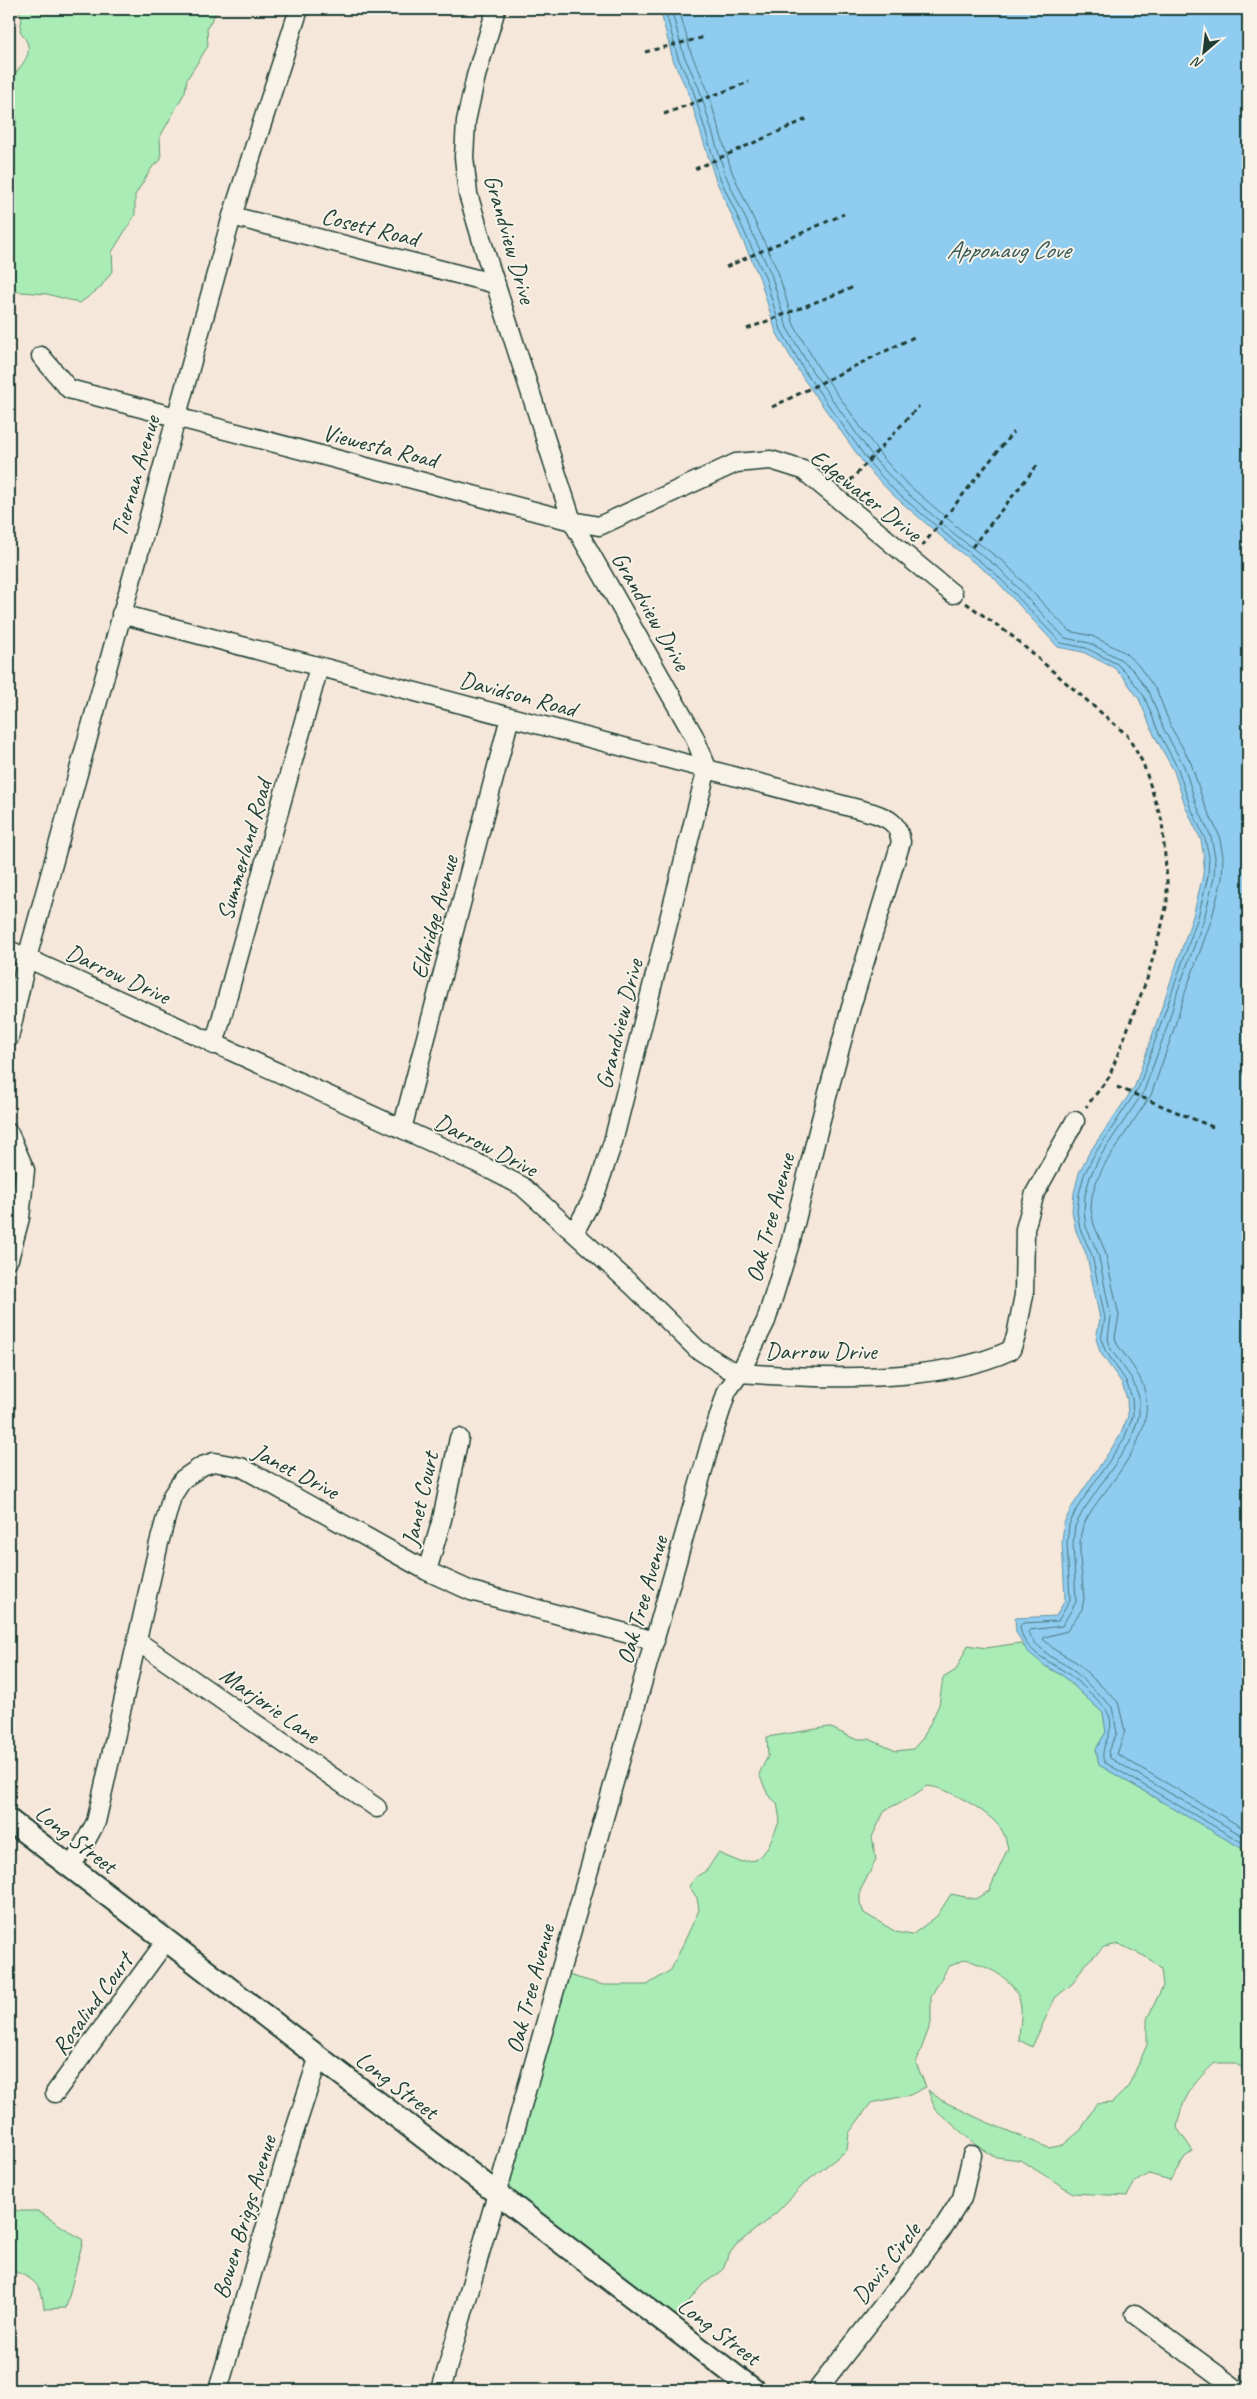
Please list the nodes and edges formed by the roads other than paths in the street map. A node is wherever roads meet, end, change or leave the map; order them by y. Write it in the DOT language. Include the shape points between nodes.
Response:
graph roads {
  1 [pos="299,9"];
  2 [pos="496,9"];
  3 [pos="232,216"];
  4 [pos="496,284"];
  5 [pos="41,356"];
  6 [pos="176,418"];
  7 [pos="572,520"];
  8 [pos="953,594"];
  9 [pos="121,614"];
  10 [pos="319,668"];
  11 [pos="510,717"];
  12 [pos="707,768"];
  13 [pos="898,829"];
  14 [pos="9,950"];
  15 [pos="27,958"];
  16 [pos="9,1038"];
  17 [pos="214,1045"];
  18 [pos="1075,1121"];
  19 [pos="402,1130"];
  20 [pos="11,1143"];
  21 [pos="574,1233"];
  22 [pos="9,1259"];
  23 [pos="740,1373"];
  24 [pos="459,1438"];
  25 [pos="427,1571"];
  26 [pos="137,1641"];
  27 [pos="655,1641"];
  28 [pos="377,1808"];
  29 [pos="9,1820"];
  30 [pos="72,1868"];
  31 [pos="166,1941"];
  32 [pos="318,2059"];
  33 [pos="55,2093"];
  34 [pos="972,2155"];
  35 [pos="498,2196"];
  36 [pos="1135,2314"];
  37 [pos="218,2390"];
  38 [pos="441,2390"];
  39 [pos="754,2390"];
  40 [pos="817,2390"];
  41 [pos="1238,2390"];
  1 -- 3 [label="street, Tiernan Avenue"];
  2 -- 4 [label="street, Grandview Drive" via="466,121 464,157 468,194"];
  3 -- 4 [label="street, Cosett Road"];
  3 -- 6 [label="street, Tiernan Avenue"];
  4 -- 7 [label="street, Grandview Drive"];
  5 -- 6 [label="street, Viewesta Road" via="69,389"];
  6 -- 7 [label="street, Viewesta Road"];
  6 -- 9 [label="street, Tiernan Avenue"];
  7 -- 8 [label="street, Edgewater Drive" via="599,526 736,464 770,460 803,470"];
  7 -- 12 [label="street, Grandview Drive" via="694,736"];
  9 -- 10 [label="street, Davidson Road"];
  9 -- 15 [label="street, Tiernan Avenue"];
  10 -- 11 [label="street, Davidson Road"];
  10 -- 17 [label="street, Summerland Road"];
  11 -- 12 [label="street, Davidson Road"];
  11 -- 19 [label="street, Eldridge Avenue"];
  12 -- 13 [label="street, Davidson Road" via="873,813 886,818"];
  12 -- 21 [label="street, Grandview Drive" via="613,1142 596,1192"];
  13 -- 23 [label="street, Oak Tree Avenue" via="901,842 851,1008 791,1240 766,1321"];
  14 -- 15 [label="street, Darrow Drive"];
  15 -- 16 [label="street, Tiernan Avenue"];
  15 -- 17 [label="street, Darrow Drive"];
  17 -- 19 [label="street, Darrow Drive"];
  18 -- 23 [label="street, Darrow Drive" via="1035,1193 1025,1229 1024,1295 1011,1350 992,1359 923,1373 841,1377"];
  19 -- 21 [label="street, Darrow Drive" via="522,1186"];
  20 -- 22 [label="street" via="25,1170 20,1218"];
  21 -- 23 [label="street, Darrow Drive" via="697,1349"];
  23 -- 27 [label="street, Oak Tree Avenue" via="727,1391 720,1411"];
  24 -- 25 [label="street, Janet Court"];
  25 -- 26 [label="street, Janet Drive" via="241,1467 214,1462 202,1466 183,1480 172,1496"];
  25 -- 27 [label="street, Janet Drive" via="471,1591"];
  26 -- 28 [label="street, Marjorie Lane"];
  26 -- 30 [label="street, Janet Drive" via="96,1822"];
  27 -- 35 [label="street, Oak Tree Avenue"];
  29 -- 30 [label="street, Long Street"];
  30 -- 31 [label="street, Long Street"];
  31 -- 32 [label="street, Long Street"];
  31 -- 33 [label="street, Rosalind Court"];
  32 -- 35 [label="street, Long Street"];
  32 -- 37 [label="street, Bowen Briggs Avenue"];
  34 -- 40 [label="street, Davis Circle" via="962,2198 941,2231"];
  35 -- 38 [label="street, Oak Tree Avenue"];
  35 -- 39 [label="street, Long Street"];
  36 -- 41 [label="street"];
}
